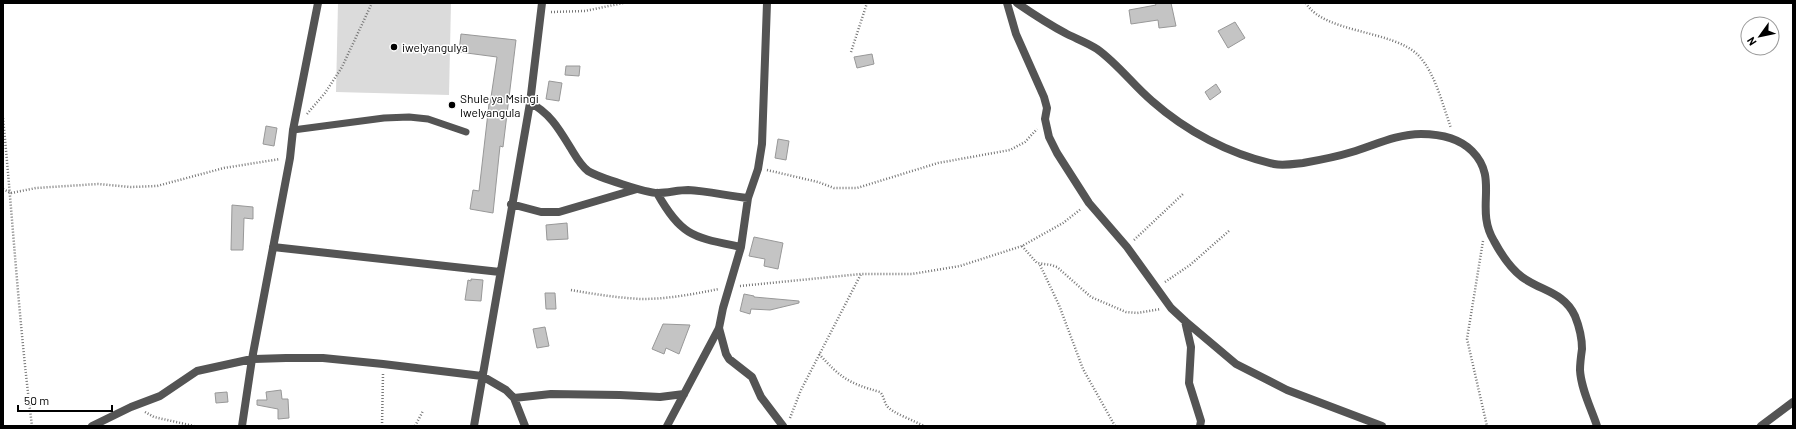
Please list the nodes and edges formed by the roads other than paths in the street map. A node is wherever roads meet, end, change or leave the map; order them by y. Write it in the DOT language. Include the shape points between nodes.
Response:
graph roads {
  1 [pos="318,3"];
  2 [pos="542,3"];
  3 [pos="766,3"];
  4 [pos="1007,3"];
  5 [pos="1017,3"];
  6 [pos="530,103"];
  7 [pos="293,130"];
  8 [pos="466,132"];
  9 [pos="637,190"];
  10 [pos="657,193"];
  11 [pos="748,198"];
  12 [pos="511,204"];
  13 [pos="273,247"];
  14 [pos="741,247"];
  15 [pos="500,272"];
  16 [pos="1185,321"];
  17 [pos="720,328"];
  18 [pos="252,359"];
  19 [pos="482,376"];
  20 [pos="684,394"];
  21 [pos="514,398"];
  22 [pos="1793,402"];
  23 [pos="92,426"];
  24 [pos="242,426"];
  25 [pos="474,426"];
  26 [pos="525,426"];
  27 [pos="667,426"];
  28 [pos="783,426"];
  29 [pos="1200,426"];
  30 [pos="1382,426"];
  31 [pos="1597,426"];
  32 [pos="1761,426"];
  1 -- 7 [label="street"];
  2 -- 6 [label="street"];
  3 -- 11 [label="street" via="763,126 758,169"];
  4 -- 16 [label="street" via="1016,34 1044,98 1045,119 1056,153 1089,203 1127,247 1171,308"];
  5 -- 31 [label="street" via="1039,18 1097,49 1152,101 1202,138 1259,160 1277,165 1322,160 1376,143 1421,134 1455,139 1470,149 1484,166 1486,223 1492,238 1511,267 1523,278 1558,295 1571,309 1582,346 1580,370"];
  6 -- 9 [label="street" via="547,114 588,171"];
  6 -- 12 [label="street"];
  7 -- 8 [label="lane" via="409,117 428,119"];
  7 -- 13 [label="street"];
  9 -- 10 [label="street"];
  9 -- 12 [label="street" via="559,212 541,212"];
  10 -- 11 [label="street" via="687,190"];
  10 -- 14 [label="street" via="668,213 682,228 695,236"];
  11 -- 14 [label="street"];
  12 -- 15 [label="street"];
  13 -- 15 [label="street"];
  13 -- 18 [label="street"];
  14 -- 17 [label="street"];
  15 -- 19 [label="street"];
  16 -- 29 [label="street" via="1191,347 1189,383 1201,421"];
  16 -- 30 [label="street" via="1236,364 1287,390"];
  17 -- 20 [label="street"];
  17 -- 28 [label="street" via="729,359 752,377 761,397"];
  18 -- 19 [label="street" via="323,358"];
  18 -- 23 [label="street" via="197,371 160,396"];
  18 -- 24 [label="street"];
  19 -- 21 [label="street" via="506,390"];
  19 -- 25 [label="street"];
  20 -- 21 [label="street" via="660,397 551,394"];
  20 -- 27 [label="street"];
  21 -- 26 [label="street"];
  22 -- 32 [label="street"];
}
